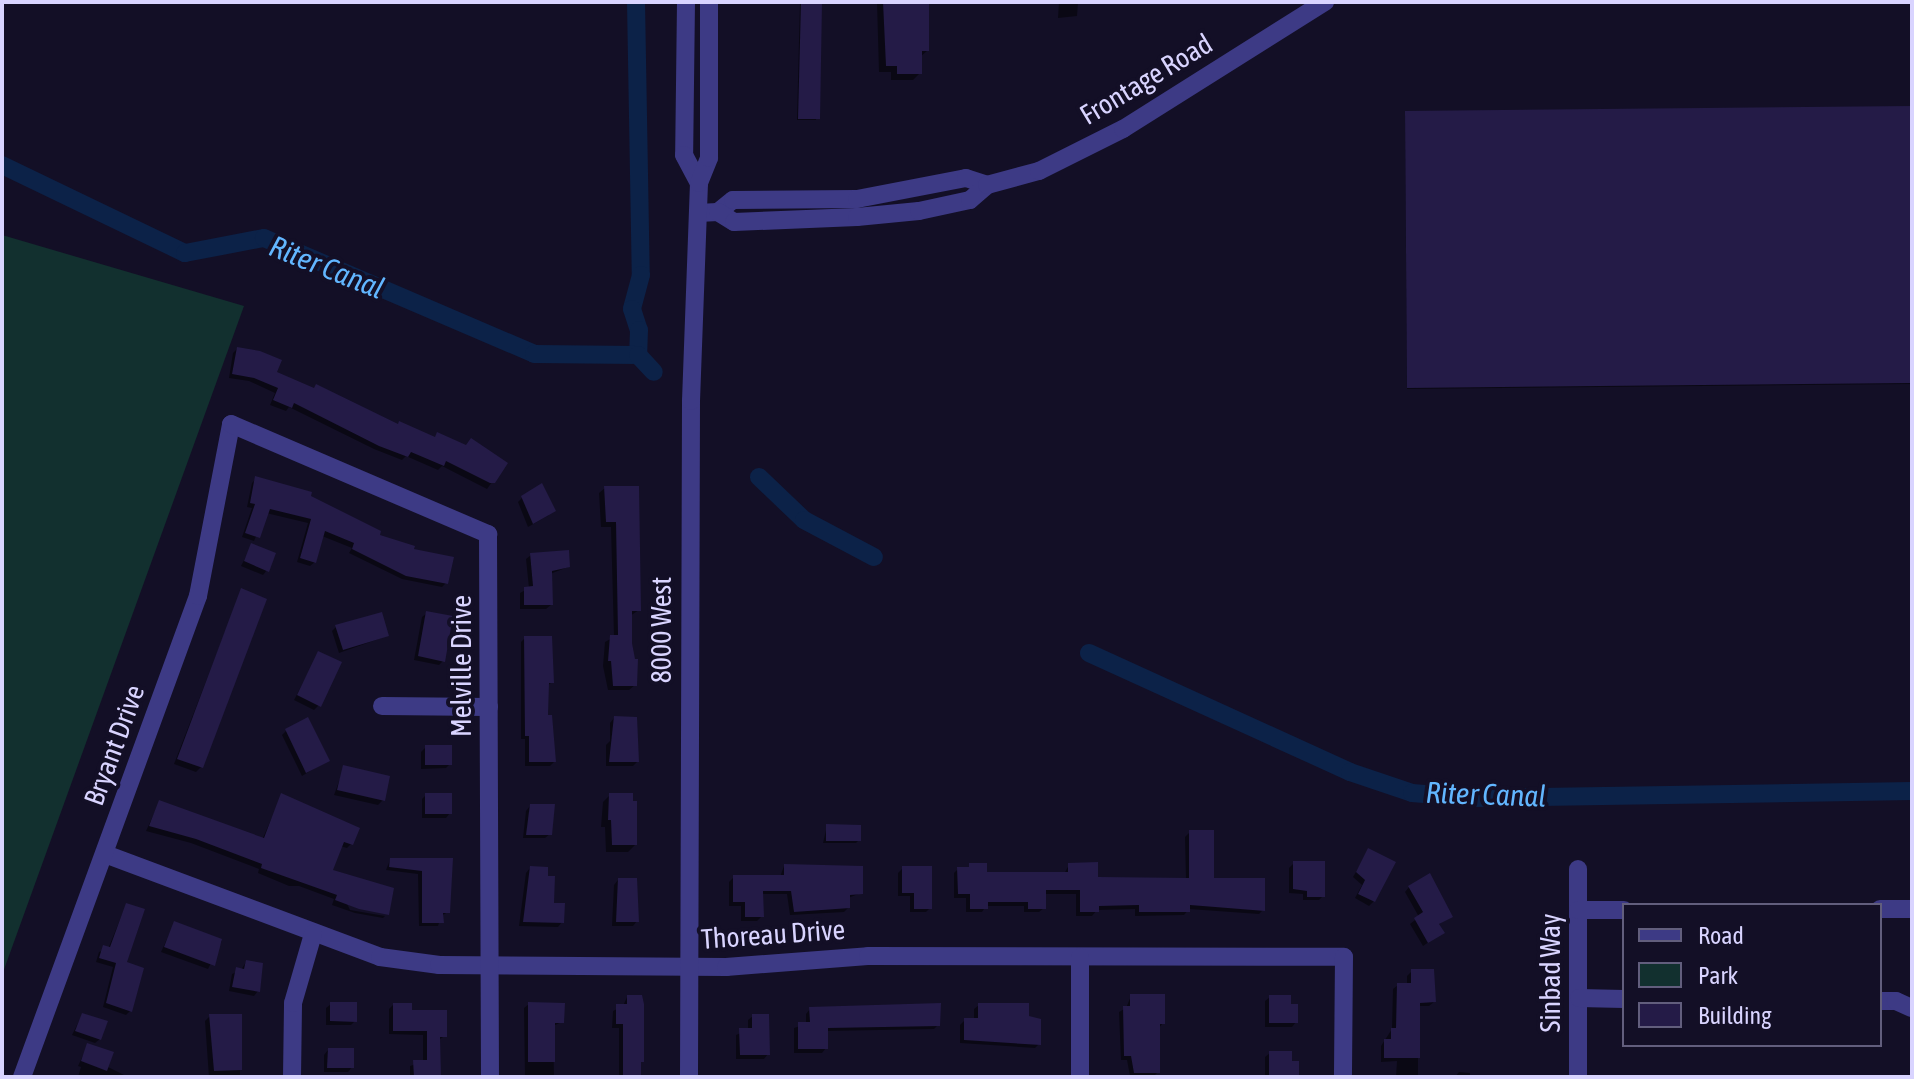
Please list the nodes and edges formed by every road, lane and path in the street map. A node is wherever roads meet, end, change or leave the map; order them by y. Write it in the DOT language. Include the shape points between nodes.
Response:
graph roads {
  1 [pos="686,2"];
  2 [pos="709,2"];
  3 [pos="1325,2"];
  4 [pos="699,183"];
  5 [pos="698,213"];
  6 [pos="231,424"];
  7 [pos="382,706"];
  8 [pos="489,707"];
  9 [pos="105,854"];
  10 [pos="1578,869"];
  11 [pos="1882,909"];
  12 [pos="1912,909"];
  13 [pos="1578,910"];
  14 [pos="1622,910"];
  15 [pos="313,934"];
  16 [pos="1080,957"];
  17 [pos="489,965"];
  18 [pos="689,968"];
  19 [pos="1579,998"];
  20 [pos="1622,999"];
  21 [pos="1882,1001"];
  22 [pos="1912,1008"];
  23 [pos="22,1077"];
  24 [pos="292,1077"];
  25 [pos="490,1077"];
  26 [pos="689,1077"];
  27 [pos="1080,1077"];
  28 [pos="1343,1077"];
  29 [pos="1578,1077"];
  1 -- 4 [label="street, 8000 West" via="684,155"];
  2 -- 4 [label="street, 8000 West" via="709,158"];
  3 -- 5 [label="street, Frontage Road" via="1085,149 1039,171 987,185 970,200 857,217 734,222 718,212"];
  4 -- 5 [label="street, 8000 West"];
  5 -- 18 [label="street, 8000 West" via="691,431"];
  6 -- 8 [label="street, Melville Drive" via="488,534"];
  6 -- 9 [label="street, Bryant Drive" via="198,596"];
  7 -- 8 [label="street"];
  8 -- 17 [label="street, Melville Drive"];
  9 -- 15 [label="street, Thoreau Drive"];
  9 -- 23 [label="street, Bryant Drive"];
  10 -- 13 [label="street, Sinbad Way"];
  11 -- 12 [label="street"];
  13 -- 14 [label="street"];
  13 -- 19 [label="street, Sinbad Way"];
  15 -- 17 [label="street, Thoreau Drive" via="380,957"];
  15 -- 24 [label="street" via="293,1003"];
  16 -- 18 [label="street, Thoreau Drive" via="868,956"];
  16 -- 27 [label="street"];
  16 -- 28 [label="street, Thoreau Drive" via="1344,957"];
  17 -- 18 [label="street, Thoreau Drive"];
  17 -- 25 [label="street, Melville Drive"];
  18 -- 26 [label="street, 8000 West"];
  19 -- 20 [label="street"];
  19 -- 29 [label="street, Sinbad Way"];
  21 -- 22 [label="street"];
}
